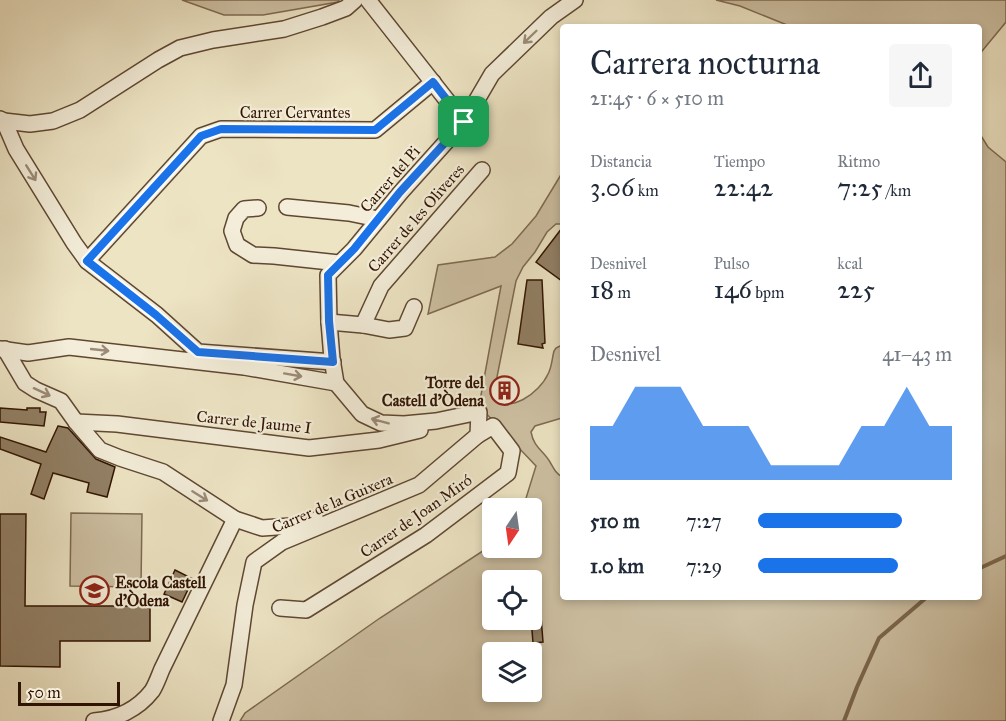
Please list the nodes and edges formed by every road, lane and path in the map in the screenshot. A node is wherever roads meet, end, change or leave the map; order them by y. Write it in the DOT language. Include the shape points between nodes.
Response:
graph roads {
  1 [pos="355,0"];
  2 [pos="369,0"];
  3 [pos="575,0"];
  4 [pos="433,82"];
  5 [pos="2,120"];
  6 [pos="464,122"];
  7 [pos="482,170"];
  8 [pos="287,207"];
  9 [pos="258,208"];
  10 [pos="378,219"];
  11 [pos="87,261"];
  12 [pos="339,263"];
  13 [pos="414,308"];
  14 [pos="329,321"];
  15 [pos="363,325"];
  16 [pos="2,349"];
  17 [pos="333,362"];
  18 [pos="336,383"];
  19 [pos="462,416"];
  20 [pos="76,422"];
  21 [pos="478,435"];
  22 [pos="343,517"];
  23 [pos="235,519"];
  24 [pos="280,608"];
  25 [pos="221,718"];
  26 [pos="94,721"];
  1 -- 5 [label="street" via="346,8 284,29 180,48 80,110 53,121 30,124"];
  2 -- 4 [label="street"];
  3 -- 6 [label="street, Carrer del Pi, one-way" via="551,17 492,74"];
  4 -- 6 [label="street"];
  4 -- 11 [label="street, Carrer Cervantes" via="375,130 221,129 201,136"];
  5 -- 11 [label="street, one-way"];
  6 -- 10 [label="street, Carrer del Pi"];
  7 -- 15 [label="street, Carrer de les Oliveres" via="381,286"];
  8 -- 10 [label="street"];
  9 -- 12 [label="street" via="244,209 236,218 232,231 237,245 253,255"];
  10 -- 12 [label="street, Carrer del Pi"];
  11 -- 17 [label="street" via="198,352"];
  12 -- 14 [label="street, Carrer del Pi" via="328,275"];
  13 -- 15 [label="street" via="405,328 389,330"];
  14 -- 15 [label="street"];
  14 -- 17 [label="street, Carrer del Pi"];
  16 -- 18 [label="street, one-way" via="28,353 69,347 243,367"];
  16 -- 20 [label="street, one-way" via="25,383 61,400"];
  17 -- 18 [label="street, Carrer del Pi"];
  19 -- 18 [label="street, one-way" via="436,422 381,423 362,414"];
  19 -- 20 [label="street, Carrer de Jaume I" via="379,440 309,448"];
  19 -- 21 [label="street" via="479,412"];
  20 -- 23 [label="street, one-way" via="100,450 163,472"];
  21 -- 22 [label="street, Carrer de la Guixera" via="419,485"];
  21 -- 24 [label="street, Carrer de Joan Miró" via="493,426 512,451 508,473 426,536 306,610"];
  22 -- 23 [label="street" via="262,528"];
  22 -- 25 [label="street, Carrer de la Guixera" via="282,542 254,562 234,685"];
  23 -- 26 [label="street" via="153,690 131,711"];
}
